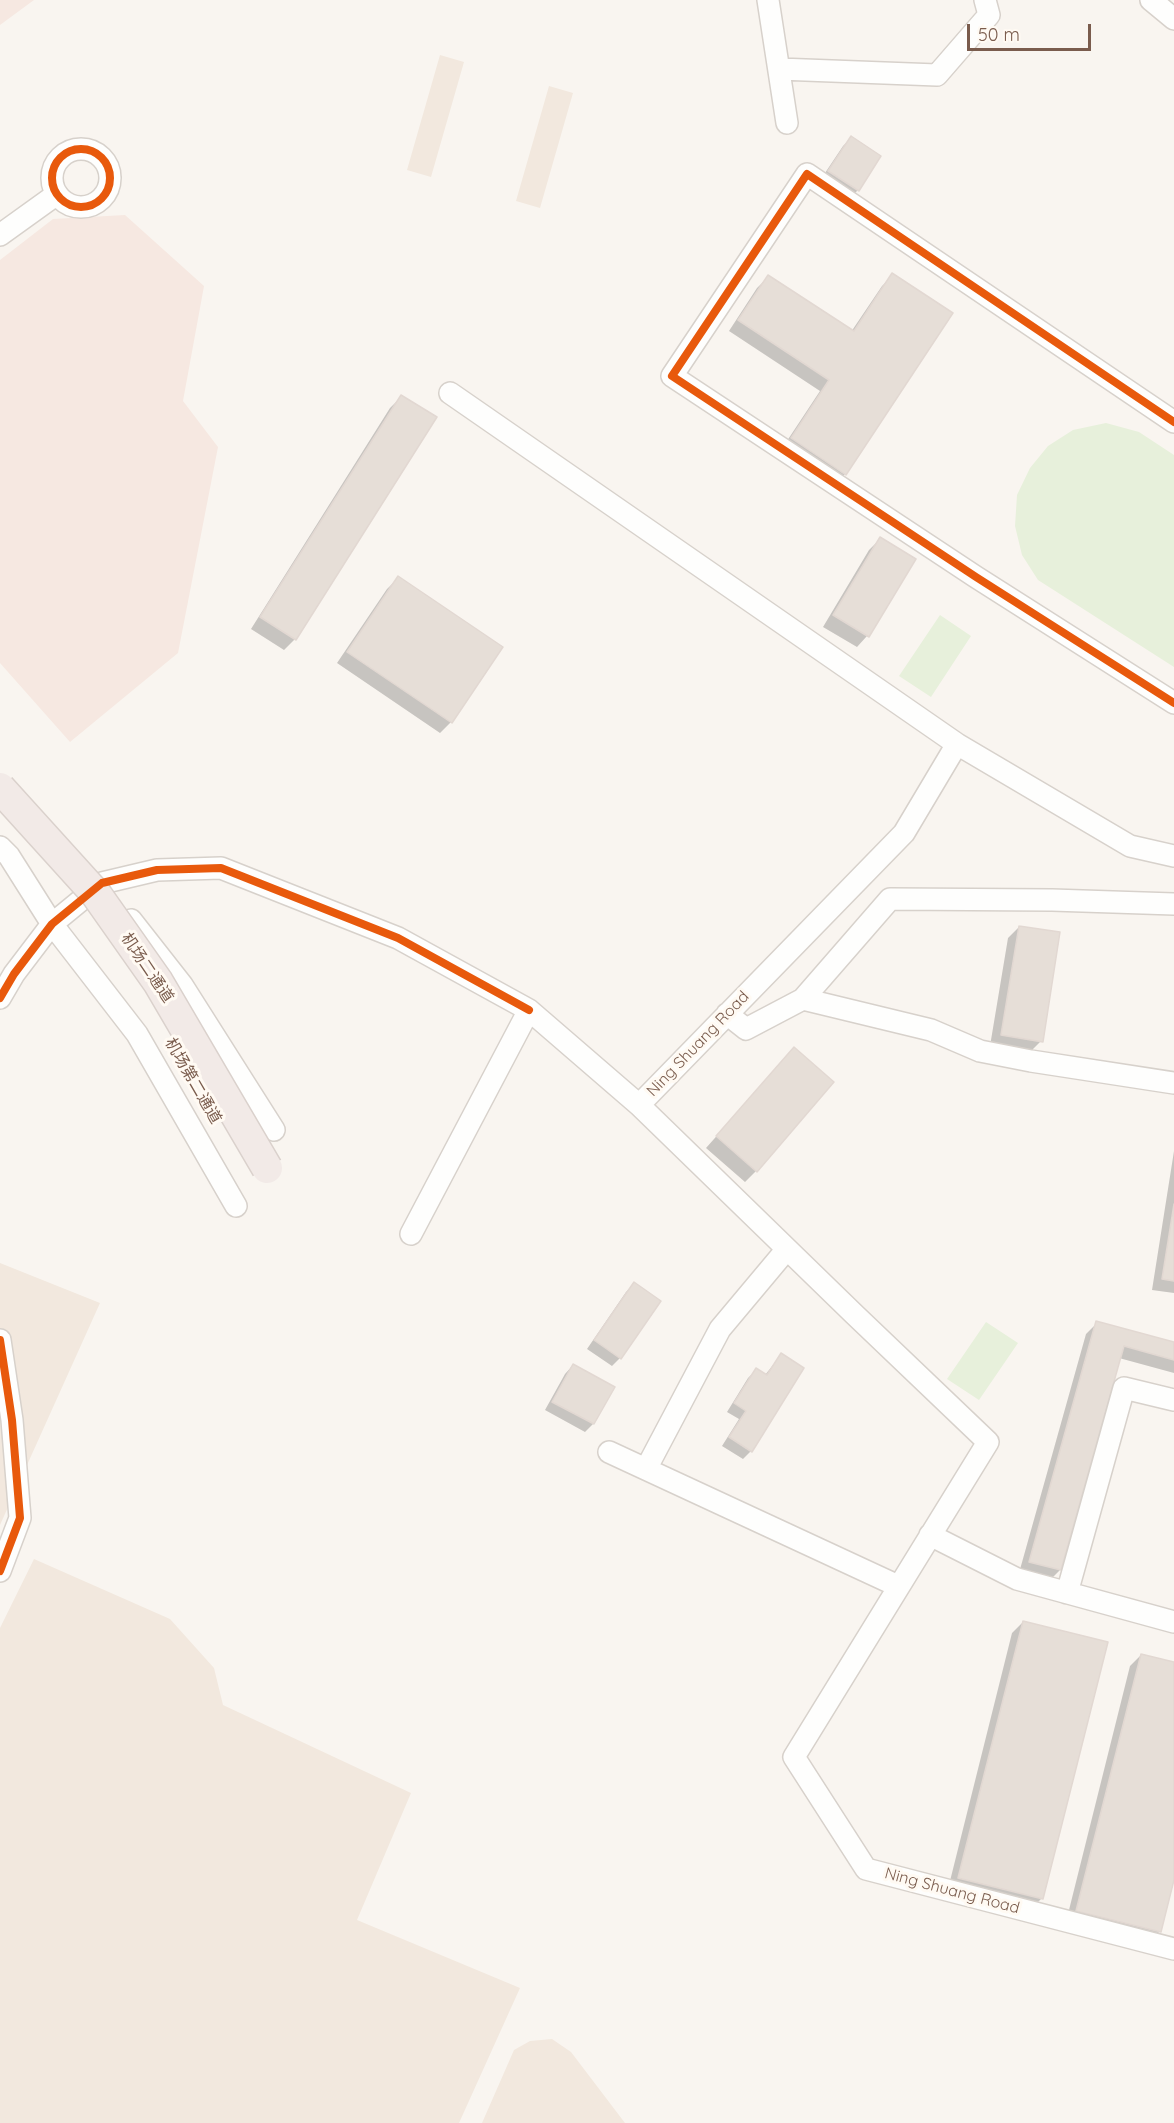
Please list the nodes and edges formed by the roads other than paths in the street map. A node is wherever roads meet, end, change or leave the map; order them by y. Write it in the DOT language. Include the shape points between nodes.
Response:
graph roads {
  1 [pos="768,0"];
  2 [pos="985,0"];
  3 [pos="1151,0"];
  4 [pos="1174,19"];
  5 [pos="778,69"];
  6 [pos="787,123"];
  7 [pos="57,194"];
  8 [pos="0,235"];
  9 [pos="450,393"];
  10 [pos="1174,422"];
  11 [pos="1174,703"];
  12 [pos="957,744"];
  13 [pos="0,778"];
  14 [pos="0,788"];
  15 [pos="0,817"];
  16 [pos="0,846"];
  17 [pos="1174,856"];
  18 [pos="102,883"];
  19 [pos="1174,904"];
  20 [pos="52,924"];
  21 [pos="0,999"];
  22 [pos="802,999"];
  23 [pos="529,1010"];
  24 [pos="728,1014"];
  25 [pos="1174,1083"];
  26 [pos="639,1105"];
  27 [pos="274,1130"];
  28 [pos="258,1173"];
  29 [pos="236,1206"];
  30 [pos="411,1234"];
  31 [pos="787,1249"];
  32 [pos="0,1340"];
  33 [pos="1174,1400"];
  34 [pos="609,1452"];
  35 [pos="646,1469"];
  36 [pos="930,1535"];
  37 [pos="0,1571"];
  38 [pos="898,1586"];
  39 [pos="1067,1593"];
  40 [pos="1174,1622"];
  41 [pos="1174,1949"];
  1 -- 5 [label="street"];
  2 -- 5 [label="street" via="989,15 937,75"];
  3 -- 4 [label="street"];
  5 -- 6 [label="street"];
  7 -- 8 [label="street"];
  9 -- 12 [label="street"];
  10 -- 11 [label="street" via="807,174 672,376"];
  12 -- 17 [label="street" via="1130,846"];
  12 -- 24 [label="street, Ning Shuang Road" via="904,833"];
  13 -- 18 [label="street"];
  14 -- 28 [label="highway, 机场二通道, bridge" via="96,894 158,982"];
  15 -- 28 [label="highway, 机场第二通道" via="80,906 143,993"];
  16 -- 20 [label="street"];
  18 -- 20 [label="street"];
  18 -- 23 [label="street" via="157,870 220,868 398,938"];
  18 -- 27 [label="street" via="182,985"];
  19 -- 22 [label="street" via="890,899"];
  20 -- 21 [label="street"];
  20 -- 29 [label="street" via="136,1034"];
  22 -- 24 [label="street" via="746,1029"];
  22 -- 25 [label="street" via="931,1030 980,1050"];
  23 -- 26 [label="street"];
  23 -- 30 [label="street"];
  24 -- 26 [label="street, Ning Shuang Road"];
  26 -- 31 [label="street, Ning Shuang Road"];
  31 -- 35 [label="street" via="720,1329"];
  31 -- 36 [label="street, Ning Shuang Road" via="988,1442"];
  32 -- 37 [label="street" via="20,1518"];
  33 -- 39 [label="street" via="1124,1388"];
  34 -- 35 [label="street"];
  35 -- 38 [label="street"];
  36 -- 38 [label="street, Ning Shuang Road"];
  36 -- 39 [label="street" via="1017,1579"];
  38 -- 41 [label="street, Ning Shuang Road" via="794,1756 866,1869"];
  39 -- 40 [label="street"];
}
